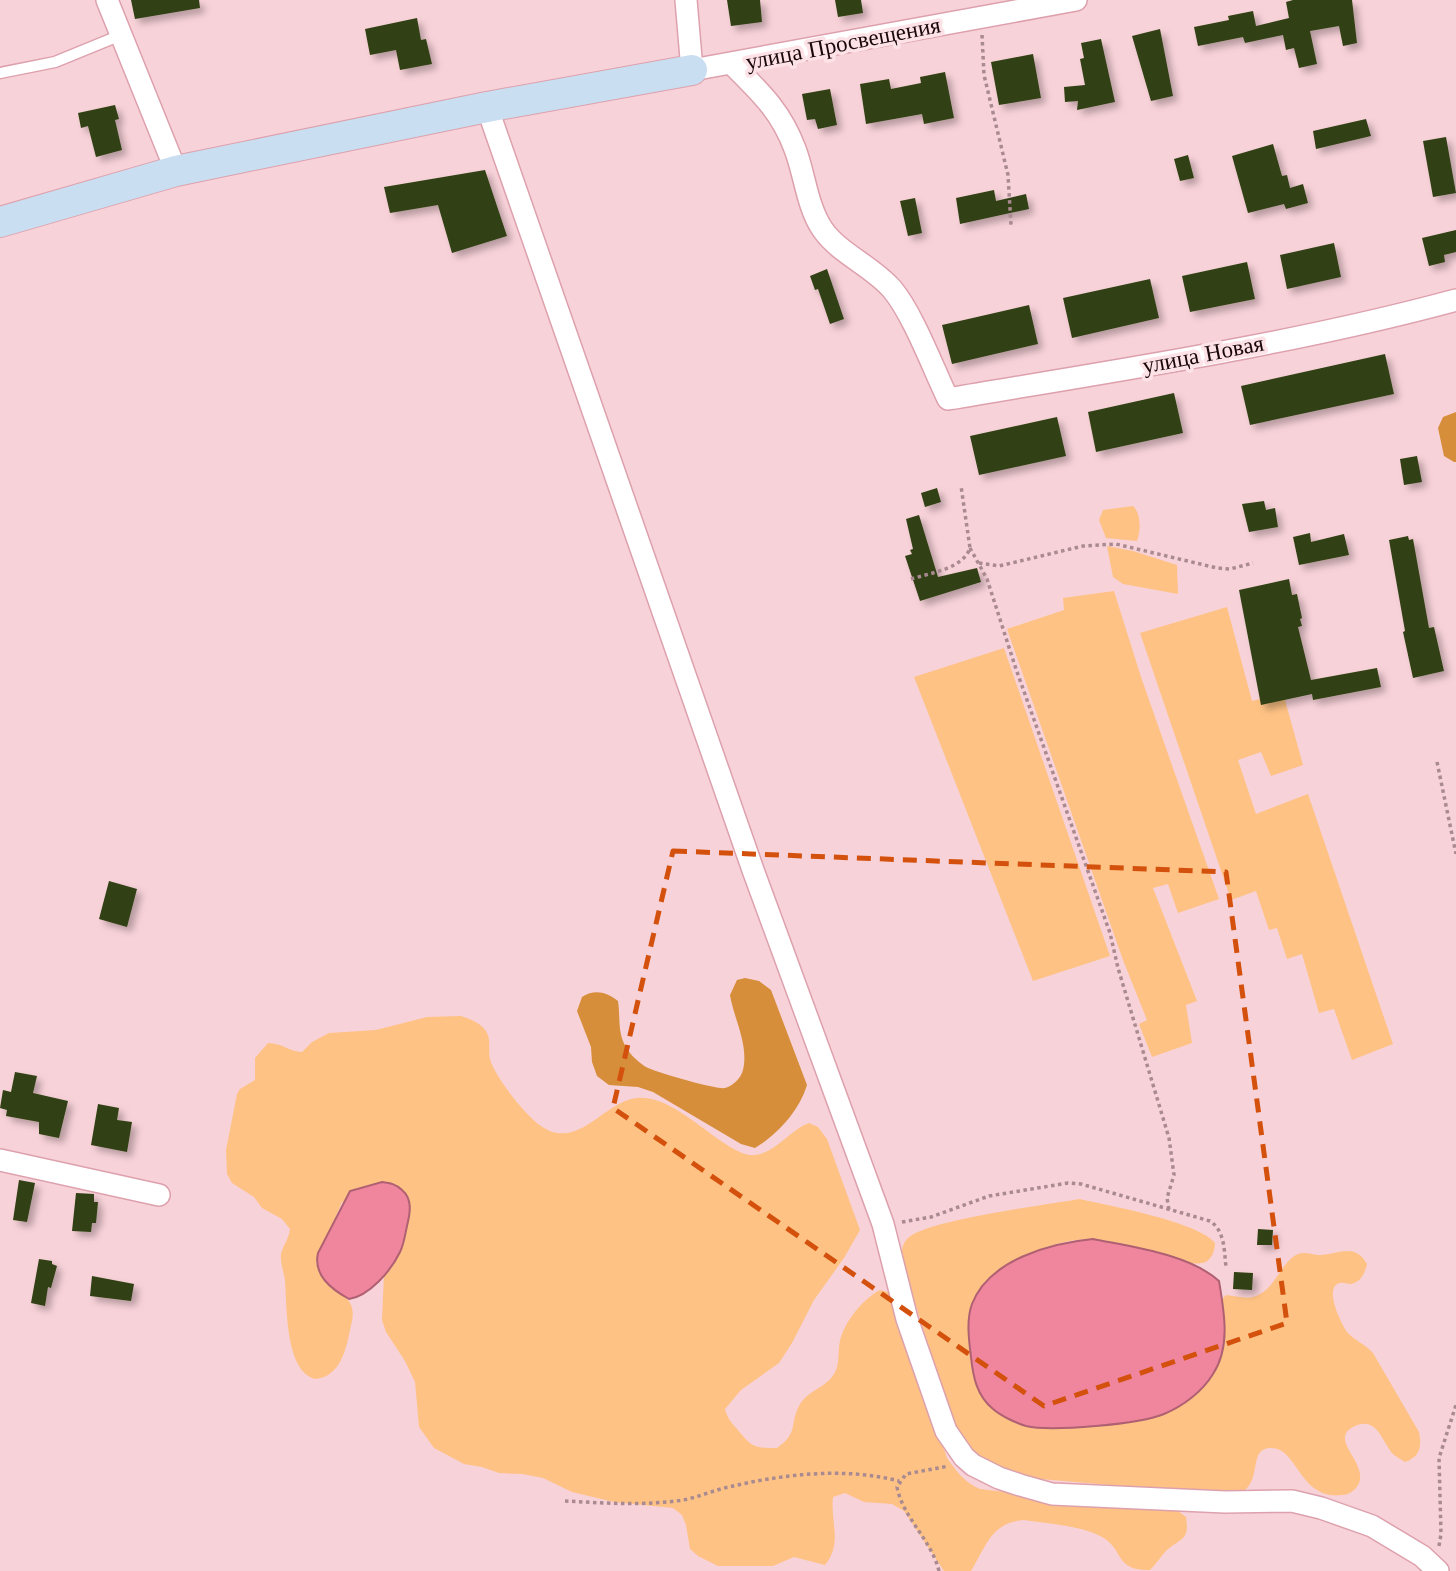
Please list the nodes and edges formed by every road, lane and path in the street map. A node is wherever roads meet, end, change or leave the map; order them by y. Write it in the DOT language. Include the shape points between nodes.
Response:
graph roads {
  1 [pos="107,0"];
  2 [pos="686,0"];
  3 [pos="1076,0"];
  4 [pos="983,16"];
  5 [pos="121,35"];
  6 [pos="732,64"];
  7 [pos="692,70"];
  8 [pos="0,73"];
  9 [pos="487,107"];
  10 [pos="176,172"];
  11 [pos="0,222"];
  12 [pos="1011,225"];
  13 [pos="1456,300"];
  14 [pos="961,486"];
  15 [pos="970,548"];
  16 [pos="979,563"];
  17 [pos="1252,563"];
  18 [pos="911,579"];
  19 [pos="1437,762"];
  20 [pos="1456,854"];
  21 [pos="0,1160"];
  22 [pos="159,1195"];
  23 [pos="1169,1210"];
  24 [pos="883,1224"];
  25 [pos="1226,1267"];
  26 [pos="1456,1405"];
  27 [pos="964,1457"];
  28 [pos="899,1481"];
  29 [pos="565,1502"];
  30 [pos="1436,1570"];
  31 [pos="939,1571"];
  1 -- 5 [label="street"];
  2 -- 7 [label="street"];
  3 -- 4 [label="street, улица Просвещения"];
  4 -- 6 [label="street, улица Просвещения"];
  4 -- 12 [label="path" via="983,67 1008,175"];
  5 -- 8 [label="lane" via="55,62"];
  5 -- 10 [label="street"];
  6 -- 7 [label="street, улица Просвещения"];
  6 -- 13 [label="street, улица Новая" via="783,120 822,229 897,296 948,398 1188,358"];
  7 -- 9 [label="street"];
  9 -- 10 [label="street"];
  9 -- 24 [label="street" via="753,870"];
  10 -- 11 [label="street"];
  14 -- 15 [label="path"];
  15 -- 16 [label="path"];
  15 -- 18 [label="path" via="959,563"];
  16 -- 17 [label="path" via="999,566 1083,546 1116,544 1217,568"];
  16 -- 23 [label="path" via="1110,933 1169,1138 1174,1175 1167,1198"];
  19 -- 20 [label="path"];
  21 -- 22 [label="street"];
  23 -- 24 [label="path" via="1068,1183 989,1196 931,1217"];
  23 -- 25 [label="path" via="1217,1227"];
  24 -- 27 [label="street" via="912,1332 946,1431"];
  26 -- 30 [label="path" via="1439,1458 1441,1534"];
  27 -- 28 [label="path" via="950,1466 906,1474"];
  27 -- 30 [label="street" via="999,1478 1052,1494 1292,1502 1321,1508 1372,1526 1422,1556"];
  28 -- 29 [label="path" via="865,1475 787,1476 684,1499"];
  28 -- 31 [label="path" via="902,1504 927,1541"];
}
